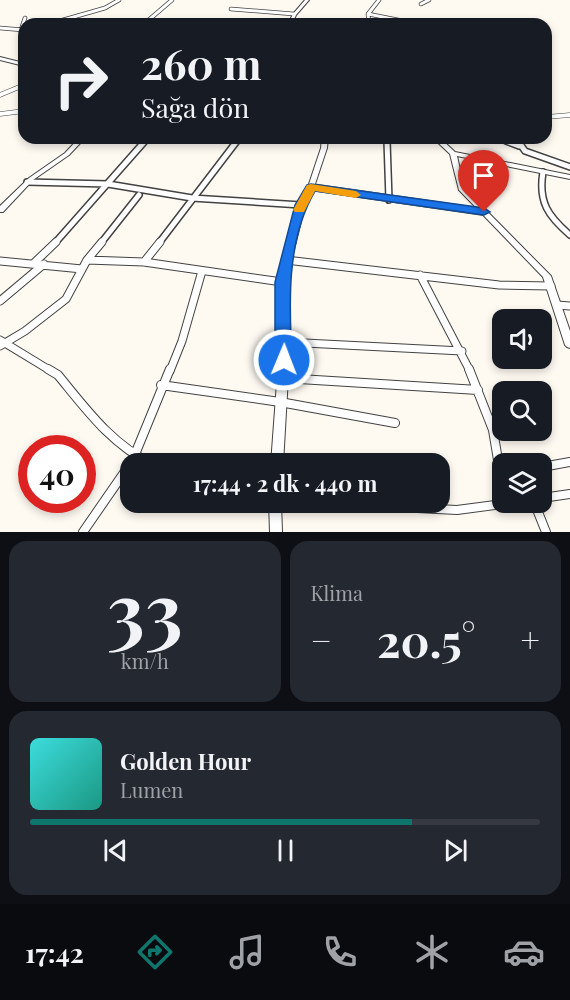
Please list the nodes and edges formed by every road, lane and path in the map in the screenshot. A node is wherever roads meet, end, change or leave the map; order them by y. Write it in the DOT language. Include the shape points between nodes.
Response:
graph roads {
  1 [pos="119,0"];
  2 [pos="172,0"];
  3 [pos="307,0"];
  4 [pos="379,0"];
  5 [pos="429,0"];
  6 [pos="421,4"];
  7 [pos="231,9"];
  8 [pos="294,14"];
  9 [pos="368,14"];
  10 [pos="71,18"];
  11 [pos="151,18"];
  12 [pos="292,18"];
  13 [pos="368,18"];
  14 [pos="388,18"];
  15 [pos="0,28"];
  16 [pos="18,30"];
  17 [pos="0,58"];
  18 [pos="18,63"];
  19 [pos="18,88"];
  20 [pos="0,93"];
  21 [pos="18,112"];
  22 [pos="0,114"];
  23 [pos="570,115"];
  24 [pos="552,116"];
  25 [pos="76,144"];
  26 [pos="143,144"];
  27 [pos="234,144"];
  28 [pos="324,144"];
  29 [pos="387,144"];
  30 [pos="443,144"];
  31 [pos="514,144"];
  32 [pos="519,146"];
  33 [pos="453,153"];
  34 [pos="570,167"];
  35 [pos="543,172"];
  36 [pos="570,177"];
  37 [pos="27,182"];
  38 [pos="108,184"];
  39 [pos="311,187"];
  40 [pos="139,195"];
  41 [pos="192,198"];
  42 [pos="388,200"];
  43 [pos="301,205"];
  44 [pos="0,210"];
  45 [pos="484,212"];
  46 [pos="570,235"];
  47 [pos="87,260"];
  48 [pos="285,260"];
  49 [pos="0,261"];
  50 [pos="144,262"];
  51 [pos="34,263"];
  52 [pos="44,264"];
  53 [pos="82,269"];
  54 [pos="202,271"];
  55 [pos="420,275"];
  56 [pos="282,282"];
  57 [pos="551,286"];
  58 [pos="0,301"];
  59 [pos="556,305"];
  60 [pos="570,306"];
  61 [pos="2,342"];
  62 [pos="285,342"];
  63 [pos="570,345"];
  64 [pos="462,351"];
  65 [pos="282,378"];
  66 [pos="161,385"];
  67 [pos="478,390"];
  68 [pos="280,402"];
  69 [pos="395,423"];
  70 [pos="124,453"];
  71 [pos="135,453"];
  72 [pos="278,453"];
  73 [pos="499,453"];
  74 [pos="570,462"];
  75 [pos="552,465"];
  76 [pos="120,478"];
  77 [pos="570,494"];
  78 [pos="552,497"];
  79 [pos="492,506"];
  80 [pos="450,510"];
  81 [pos="275,513"];
  82 [pos="538,513"];
  83 [pos="83,532"];
  84 [pos="276,532"];
  85 [pos="546,532"];
  1 -- 10 [label="street"];
  2 -- 11 [label="street"];
  3 -- 8 [label="street"];
  4 -- 9 [label="street"];
  5 -- 6 [label="street"];
  7 -- 8 [label="street"];
  8 -- 12 [label="street"];
  9 -- 13 [label="street"];
  9 -- 14 [label="street"];
  15 -- 16 [label="street"];
  17 -- 18 [label="street"];
  19 -- 20 [label="street"];
  21 -- 22 [label="street"];
  23 -- 24 [label="street"];
  25 -- 37 [label="street"];
  26 -- 38 [label="street"];
  27 -- 41 [label="street"];
  28 -- 39 [label="street"];
  29 -- 42 [label="street"];
  30 -- 33 [label="street"];
  31 -- 32 [label="street"];
  32 -- 34 [label="street"];
  33 -- 35 [label="street"];
  33 -- 45 [label="street" via="461,189"];
  35 -- 36 [label="street"];
  35 -- 46 [label="street" via="539,192 548,215"];
  37 -- 38 [label="street"];
  37 -- 44 [label="street"];
  38 -- 41 [label="street"];
  38 -- 51 [label="street"];
  39 -- 42 [label="street"];
  39 -- 43 [label="street"];
  40 -- 47 [label="street"];
  41 -- 43 [label="street"];
  41 -- 50 [label="street"];
  42 -- 45 [label="street"];
  43 -- 48 [label="street"];
  45 -- 57 [label="street" via="547,276"];
  47 -- 50 [label="street"];
  47 -- 53 [label="street"];
  48 -- 55 [label="street"];
  48 -- 56 [label="street"];
  49 -- 51 [label="street"];
  50 -- 54 [label="street"];
  51 -- 52 [label="street"];
  52 -- 53 [label="street"];
  52 -- 58 [label="street"];
  53 -- 61 [label="street" via="66,299 25,331"];
  54 -- 56 [label="street"];
  54 -- 66 [label="street" via="182,341"];
  55 -- 57 [label="street" via="499,285"];
  55 -- 64 [label="street"];
  56 -- 62 [label="street"];
  57 -- 59 [label="street"];
  59 -- 60 [label="street"];
  59 -- 63 [label="street"];
  61 -- 70 [label="street" via="58,375"];
  62 -- 64 [label="street"];
  62 -- 65 [label="street"];
  64 -- 67 [label="street"];
  65 -- 67 [label="street"];
  65 -- 68 [label="street"];
  66 -- 68 [label="street"];
  66 -- 71 [label="street"];
  67 -- 73 [label="street"];
  68 -- 69 [label="street"];
  68 -- 72 [label="street"];
  74 -- 75 [label="street"];
  76 -- 83 [label="street"];
  77 -- 78 [label="street"];
  79 -- 80 [label="street"];
  81 -- 84 [label="street"];
  82 -- 85 [label="street"];
}
